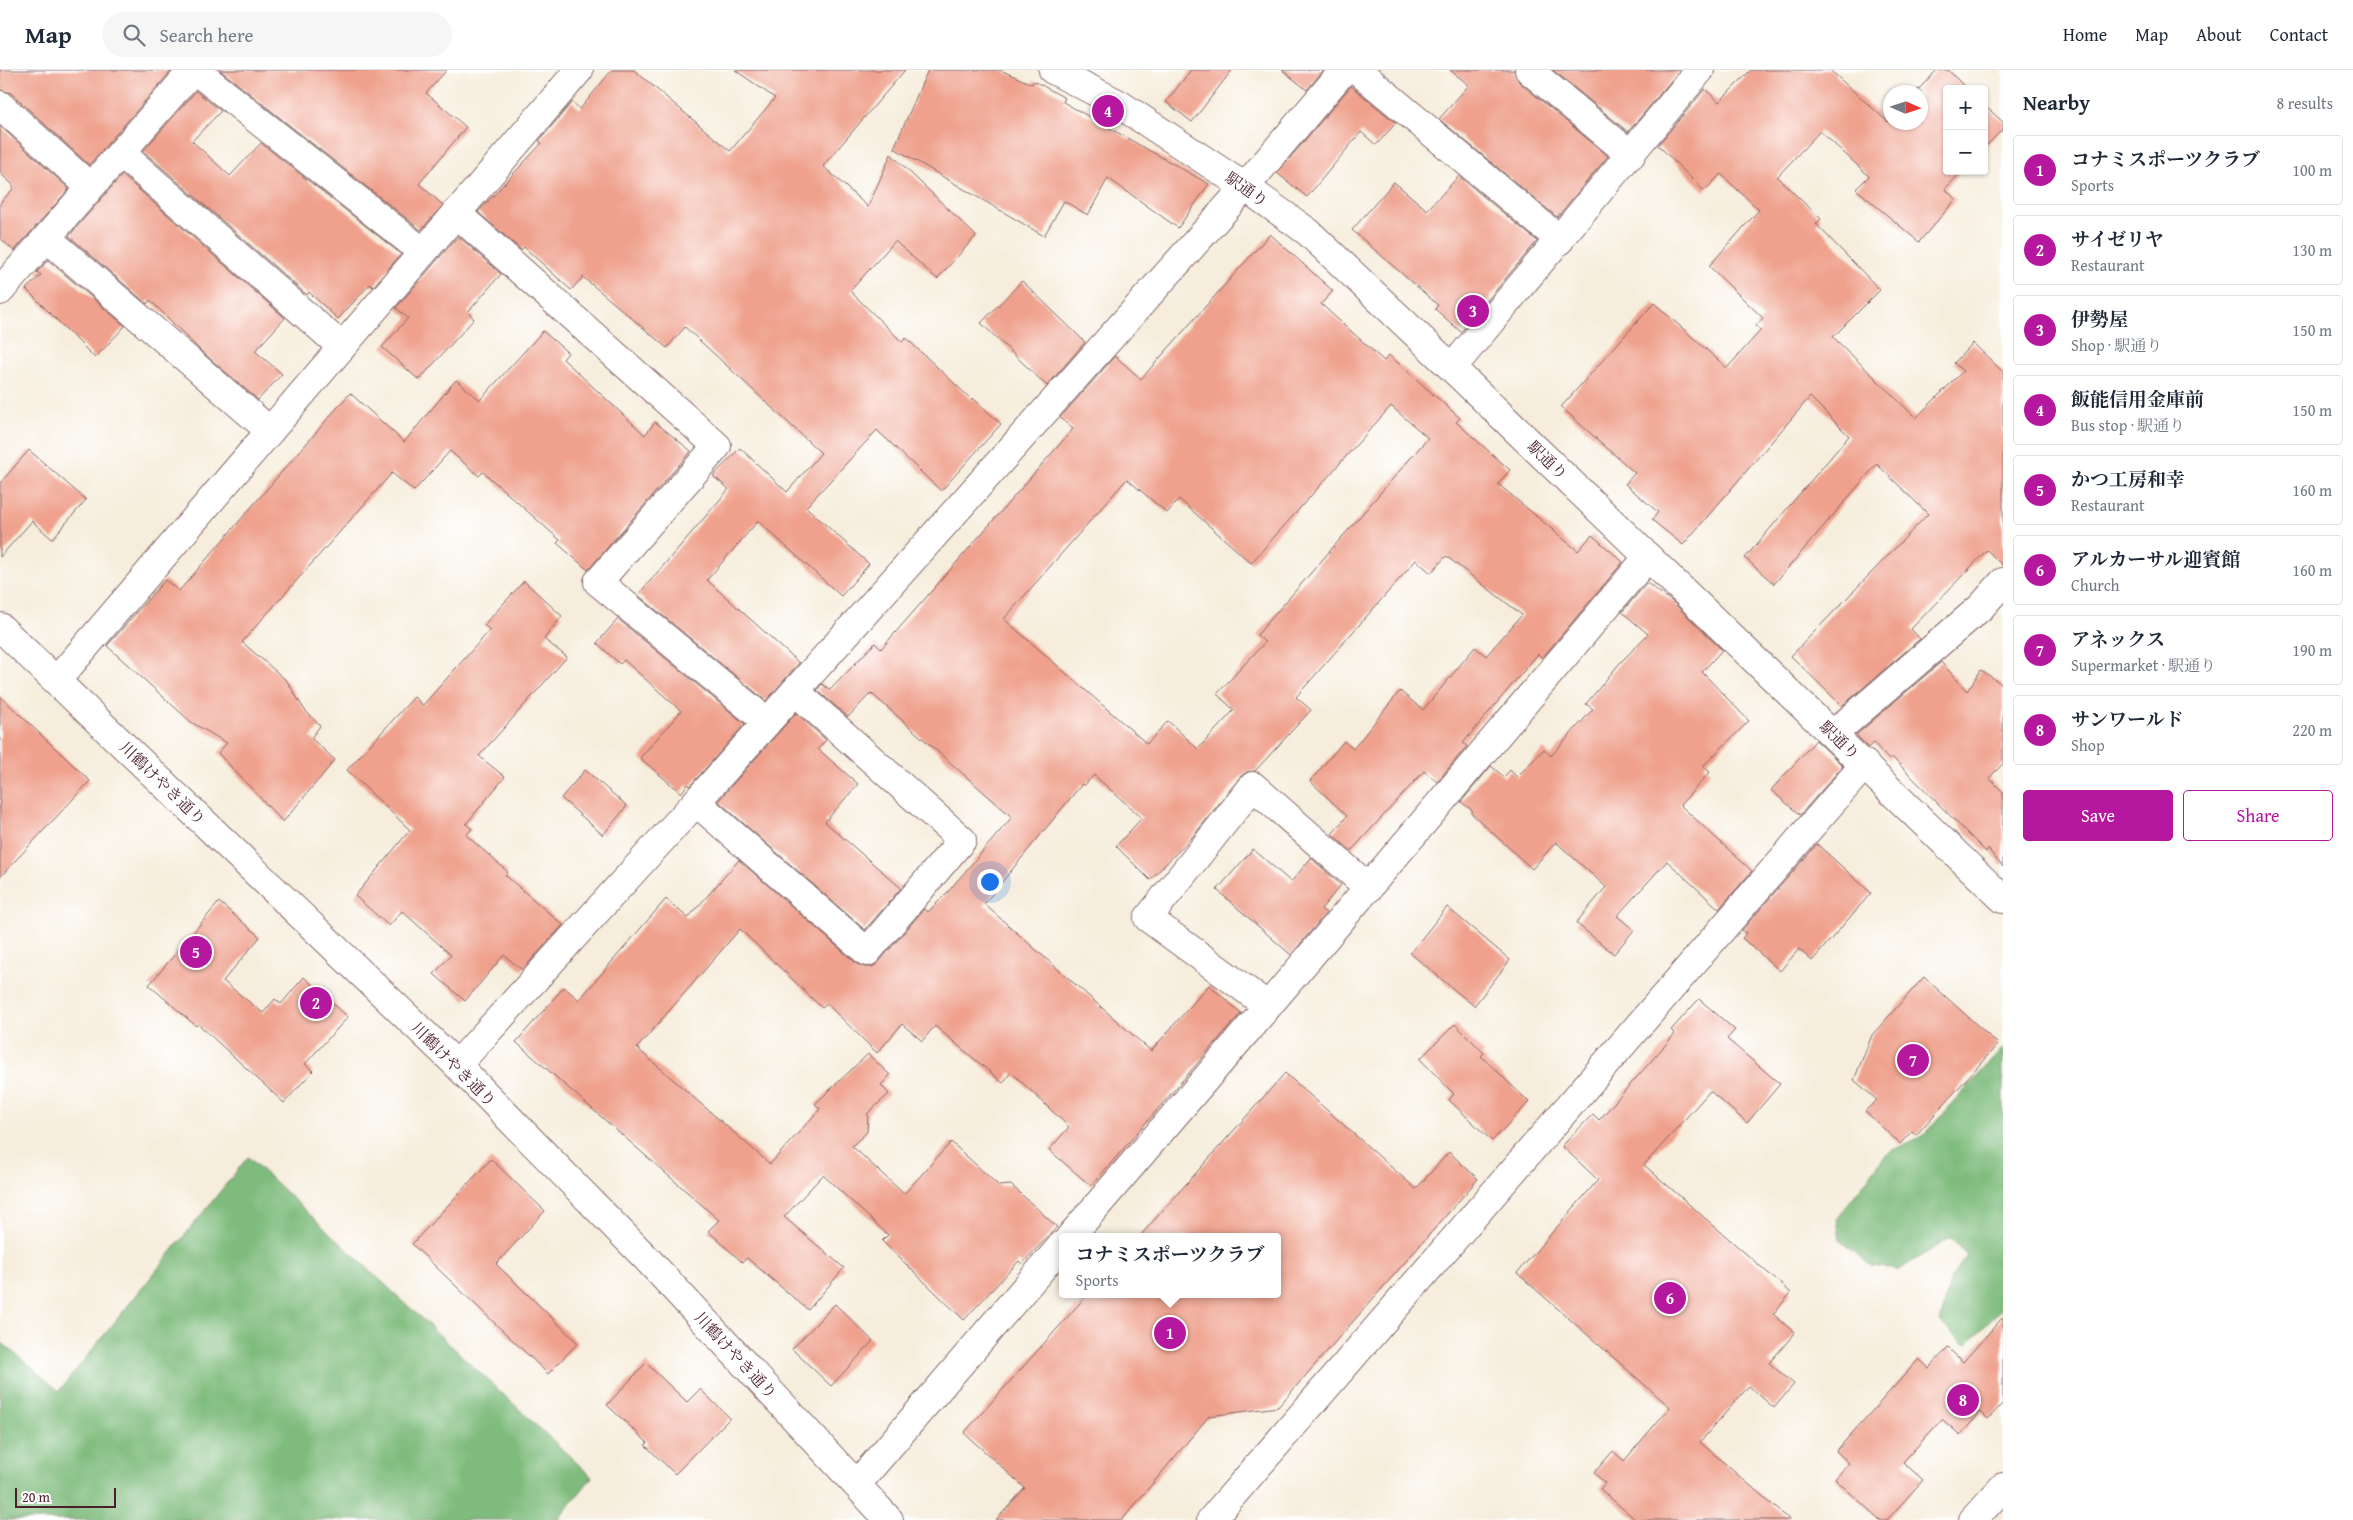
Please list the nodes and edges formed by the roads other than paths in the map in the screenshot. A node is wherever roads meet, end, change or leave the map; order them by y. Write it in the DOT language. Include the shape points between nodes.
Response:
graph roads {
  1 [pos="579,70"];
  2 [pos="1053,70"];
  3 [pos="1344,70"];
  4 [pos="1357,70"];
  5 [pos="1529,70"];
  6 [pos="1700,70"];
  7 [pos="184,73"];
  8 [pos="0,105"];
  9 [pos="121,153"];
  10 [pos="1631,155"];
  11 [pos="89,186"];
  12 [pos="1245,187"];
  13 [pos="456,213"];
  14 [pos="47,238"];
  15 [pos="1560,240"];
  16 [pos="423,252"];
  17 [pos="0,291"];
  18 [pos="342,347"];
  19 [pos="1452,368"];
  20 [pos="270,431"];
  21 [pos="1648,557"];
  22 [pos="2003,582"];
  23 [pos="0,627"];
  24 [pos="57,680"];
  25 [pos="796,691"];
  26 [pos="767,722"];
  27 [pos="1833,734"];
  28 [pos="1865,764"];
  29 [pos="696,802"];
  30 [pos="1369,888"];
  31 [pos="2003,899"];
  32 [pos="1268,1006"];
  33 [pos="457,1065"];
  34 [pos="1073,1233"];
  35 [pos="1059,1248"];
  36 [pos="857,1484"];
  37 [pos="2003,1487"];
  38 [pos="889,1520"];
  39 [pos="1211,1520"];
  40 [pos="1974,1520"];
  1 -- 13 [label="street"];
  2 -- 12 [label="street, 駅通り" via="1119,104"];
  3 -- 12 [label="street"];
  4 -- 15 [label="street"];
  5 -- 10 [label="street"];
  6 -- 10 [label="street"];
  7 -- 9 [label="street"];
  7 -- 16 [label="street"];
  8 -- 11 [label="street"];
  9 -- 11 [label="street"];
  9 -- 18 [label="street"];
  10 -- 15 [label="street"];
  11 -- 14 [label="street"];
  12 -- 19 [label="street, 駅通り" via="1308,232"];
  12 -- 25 [label="street"];
  13 -- 16 [label="street"];
  13 -- 26 [label="street" via="717,446 598,582"];
  14 -- 17 [label="street"];
  14 -- 20 [label="street"];
  15 -- 19 [label="street"];
  16 -- 18 [label="street"];
  18 -- 20 [label="street"];
  19 -- 21 [label="street, 駅通り"];
  20 -- 24 [label="street"];
  21 -- 27 [label="street, 駅通り"];
  21 -- 30 [label="street"];
  22 -- 27 [label="street" via="1981,607"];
  23 -- 24 [label="street, 川鶴けやき通り"];
  24 -- 33 [label="street, 川鶴けやき通り"];
  25 -- 26 [label="street"];
  25 -- 29 [label="street" via="962,840 867,952"];
  26 -- 29 [label="street"];
  27 -- 28 [label="street, 駅通り"];
  28 -- 31 [label="street, 駅通り"];
  28 -- 39 [label="street"];
  29 -- 33 [label="street"];
  30 -- 32 [label="street"];
  30 -- 32 [label="street" via="1252,786 1148,918"];
  32 -- 34 [label="street"];
  33 -- 36 [label="street, 川鶴けやき通り" via="649,1261"];
  35 -- 36 [label="street"];
  36 -- 38 [label="street, 川鶴けやき通り"];
  37 -- 40 [label="street"];
}
